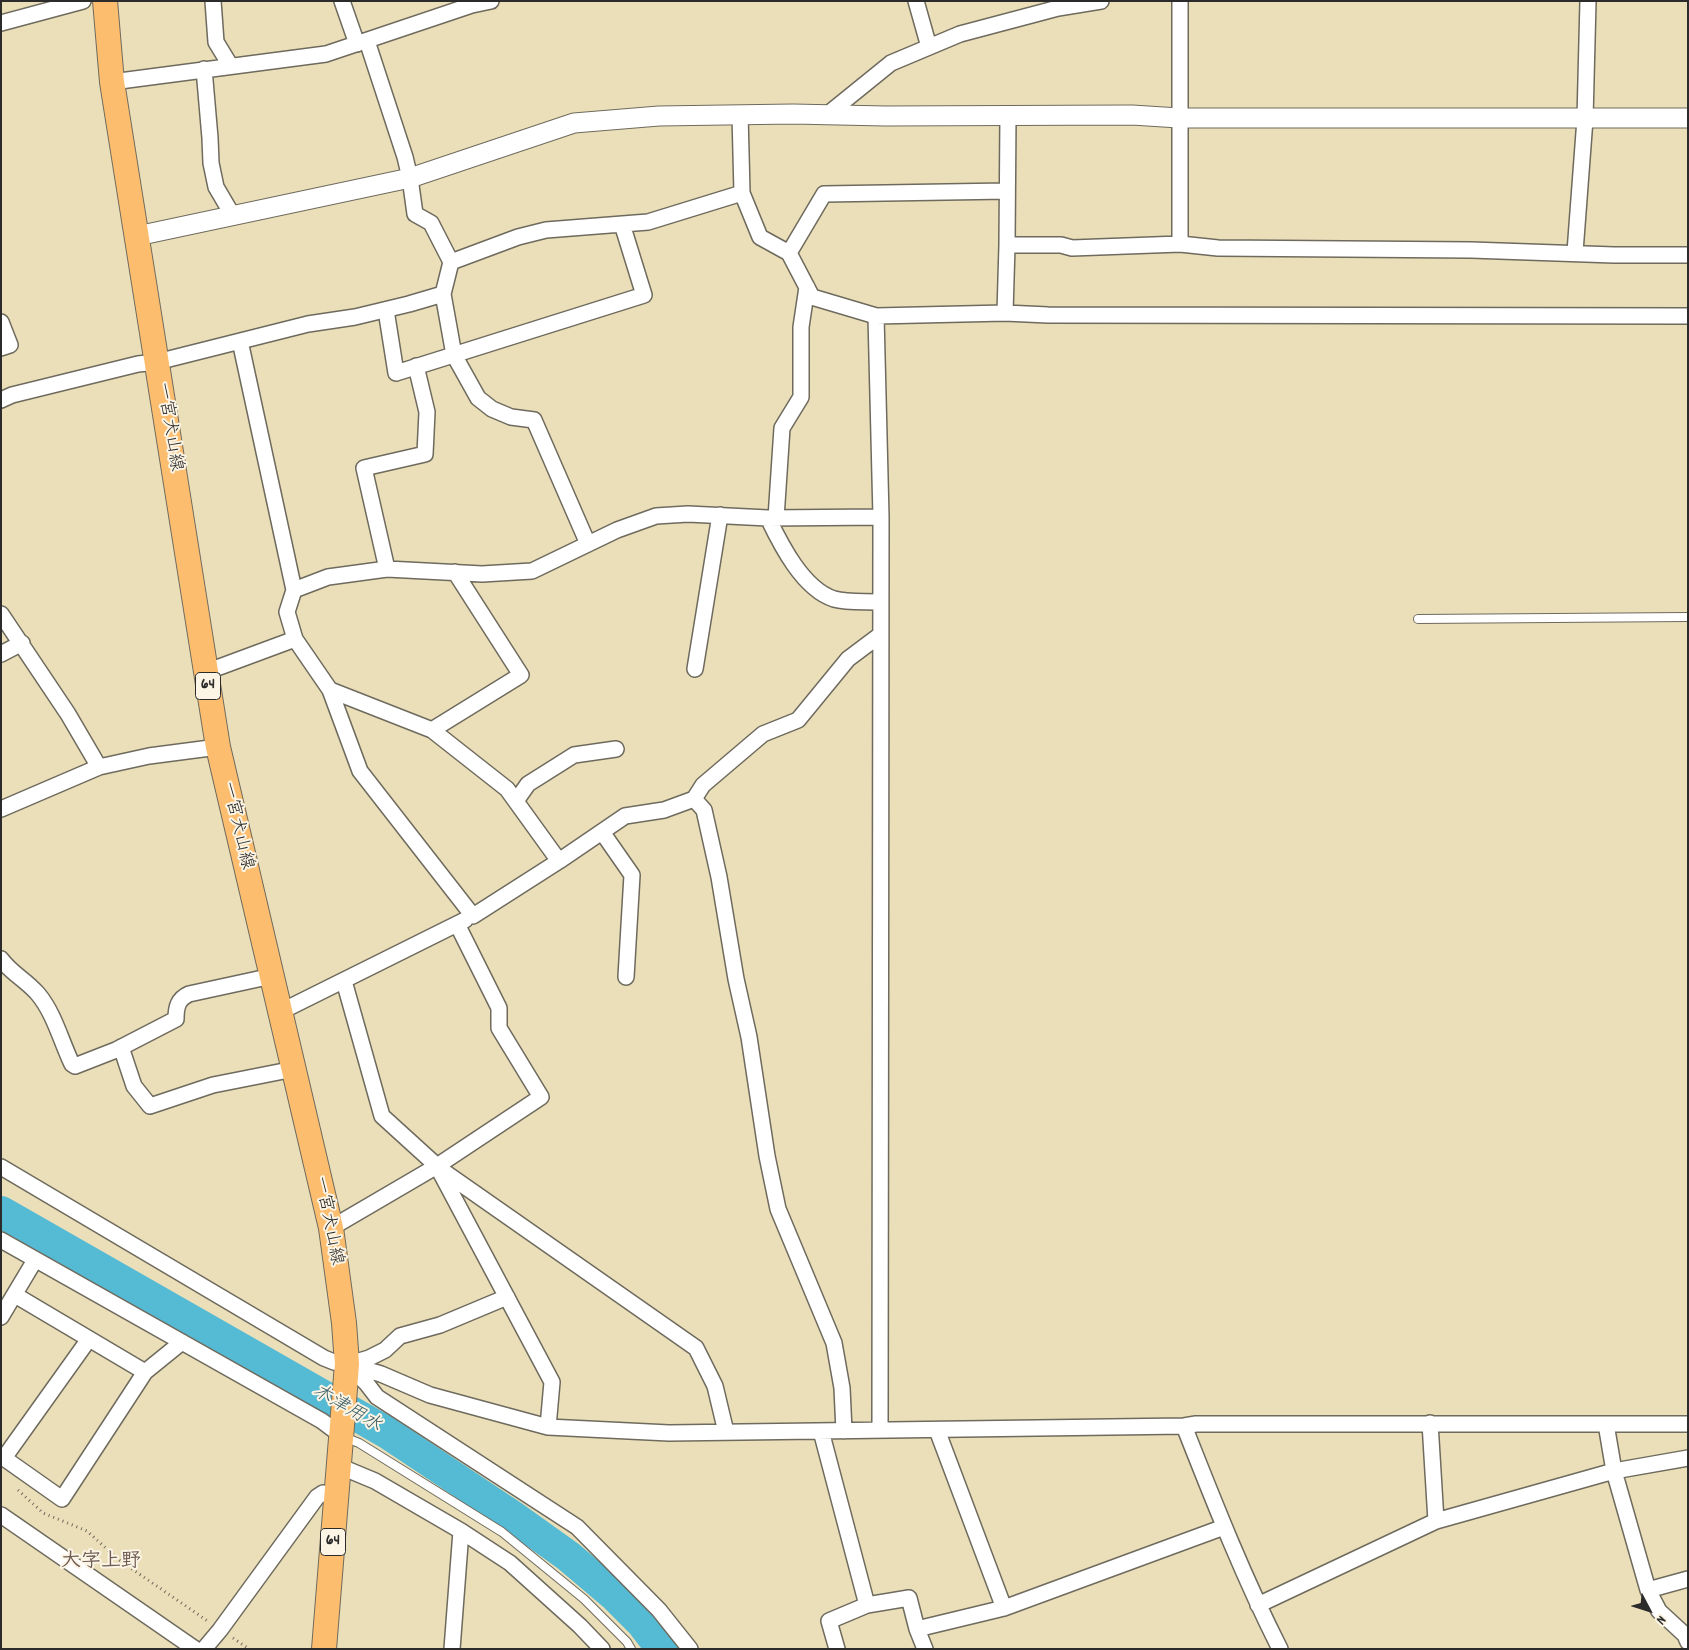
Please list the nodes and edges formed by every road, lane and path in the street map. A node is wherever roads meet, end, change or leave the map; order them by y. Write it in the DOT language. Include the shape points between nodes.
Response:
graph roads {
  1 [pos="83,1"];
  2 [pos="106,1"];
  3 [pos="213,1"];
  4 [pos="342,1"];
  5 [pos="491,1"];
  6 [pos="916,1"];
  7 [pos="1101,1"];
  8 [pos="1180,1"];
  9 [pos="1588,1"];
  10 [pos="1057,5"];
  11 [pos="1,23"];
  12 [pos="362,42"];
  13 [pos="929,47"];
  14 [pos="230,65"];
  15 [pos="204,69"];
  16 [pos="112,82"];
  17 [pos="740,114"];
  18 [pos="828,114"];
  19 [pos="1008,115"];
  20 [pos="1179,118"];
  21 [pos="1585,118"];
  22 [pos="1688,118"];
  23 [pos="410,178"];
  24 [pos="1007,191"];
  25 [pos="742,193"];
  26 [pos="233,216"];
  27 [pos="622,224"];
  28 [pos="137,236"];
  29 [pos="1180,244"];
  30 [pos="1007,245"];
  31 [pos="1575,252"];
  32 [pos="788,253"];
  33 [pos="1688,255"];
  34 [pos="451,262"];
  35 [pos="807,287"];
  36 [pos="444,294"];
  37 [pos="386,310"];
  38 [pos="1005,313"];
  39 [pos="876,316"];
  40 [pos="1688,316"];
  41 [pos="1,322"];
  42 [pos="240,341"];
  43 [pos="1,348"];
  44 [pos="454,355"];
  45 [pos="158,362"];
  46 [pos="416,366"];
  47 [pos="1,400"];
  48 [pos="720,515"];
  49 [pos="881,517"];
  50 [pos="772,518"];
  51 [pos="588,544"];
  52 [pos="387,569"];
  53 [pos="455,572"];
  54 [pos="294,590"];
  55 [pos="880,602"];
  56 [pos="1,614"];
  57 [pos="1688,617"];
  58 [pos="1418,619"];
  59 [pos="880,635"];
  60 [pos="295,639"];
  61 [pos="22,643"];
  62 [pos="1,654"];
  63 [pos="695,669"];
  64 [pos="206,672"];
  65 [pos="330,690"];
  66 [pos="432,730"];
  67 [pos="218,747"];
  68 [pos="616,749"];
  69 [pos="99,766"];
  70 [pos="694,799"];
  71 [pos="516,801"];
  72 [pos="1,809"];
  73 [pos="602,832"];
  74 [pos="558,861"];
  75 [pos="474,916"];
  76 [pos="457,924"];
  77 [pos="1,959"];
  78 [pos="272,976"];
  79 [pos="626,977"];
  80 [pos="344,981"];
  81 [pos="280,1012"];
  82 [pos="121,1047"];
  83 [pos="294,1069"];
  84 [pos="437,1166"];
  85 [pos="1,1167"];
  86 [pos="331,1228"];
  87 [pos="1,1240"];
  88 [pos="35,1260"];
  89 [pos="15,1295"];
  90 [pos="507,1297"];
  91 [pos="1,1317"];
  92 [pos="89,1338"];
  93 [pos="182,1342"];
  94 [pos="347,1364"];
  95 [pos="145,1372"];
  96 [pos="1430,1423"];
  97 [pos="1606,1424"];
  98 [pos="1688,1424"];
  99 [pos="1184,1426"];
  100 [pos="548,1427"];
  101 [pos="880,1430"];
  102 [pos="937,1430"];
  103 [pos="821,1431"];
  104 [pos="844,1431"];
  105 [pos="726,1432"];
  106 [pos="342,1436"];
  107 [pos="3,1457"];
  108 [pos="1688,1458"];
  109 [pos="339,1466"];
  110 [pos="1614,1471"];
  111 [pos="14,1486"];
  112 [pos="337,1494"];
  113 [pos="1,1516"];
  114 [pos="1436,1521"];
  115 [pos="1224,1527"];
  116 [pos="461,1531"];
  117 [pos="1688,1579"];
  118 [pos="1648,1590"];
  119 [pos="867,1605"];
  120 [pos="1258,1605"];
  121 [pos="1004,1608"];
  122 [pos="220,1630"];
  123 [pos="917,1630"];
  124 [pos="1688,1642"];
  125 [pos="455,1647"];
  126 [pos="195,1649"];
  127 [pos="204,1649"];
  128 [pos="249,1649"];
  129 [pos="324,1649"];
  130 [pos="602,1649"];
  131 [pos="631,1649"];
  132 [pos="690,1649"];
  133 [pos="837,1649"];
  134 [pos="925,1649"];
  135 [pos="1280,1649"];
  1 -- 11 [label="street"];
  2 -- 16 [label="main road, 一宮犬山線 / 64"];
  3 -- 14 [label="street" via="216,42"];
  4 -- 12 [label="street"];
  5 -- 12 [label="street"];
  6 -- 13 [label="street"];
  7 -- 10 [label="street"];
  8 -- 20 [label="street"];
  9 -- 21 [label="street"];
  10 -- 13 [label="street" via="960,34"];
  12 -- 14 [label="street" via="326,54"];
  12 -- 23 [label="street"];
  13 -- 18 [label="street" via="890,63"];
  14 -- 15 [label="street"];
  15 -- 16 [label="street"];
  15 -- 26 [label="street" via="211,163 216,187"];
  16 -- 28 [label="main road, 一宮犬山線 / 64"];
  17 -- 18 [label="street"];
  17 -- 23 [label="street" via="574,123"];
  17 -- 25 [label="street"];
  18 -- 19 [label="street"];
  19 -- 20 [label="street"];
  19 -- 24 [label="street"];
  20 -- 21 [label="street"];
  20 -- 29 [label="street"];
  21 -- 22 [label="street"];
  21 -- 31 [label="street"];
  23 -- 26 [label="street"];
  23 -- 34 [label="street" via="415,214 431,223"];
  24 -- 30 [label="street"];
  24 -- 32 [label="street" via="824,194"];
  25 -- 27 [label="street" via="648,222"];
  25 -- 32 [label="street" via="760,237"];
  26 -- 28 [label="street"];
  27 -- 34 [label="street" via="546,230"];
  27 -- 44 [label="street" via="644,296"];
  28 -- 45 [label="main road, 一宮犬山線 / 64"];
  29 -- 30 [label="street" via="1072,248"];
  29 -- 31 [label="street" via="1218,248"];
  30 -- 38 [label="street"];
  31 -- 33 [label="street"];
  32 -- 35 [label="street"];
  34 -- 36 [label="street"];
  35 -- 39 [label="street" via="812,297"];
  35 -- 50 [label="street" via="801,327 801,397 782,428"];
  36 -- 37 [label="street"];
  36 -- 44 [label="street"];
  37 -- 42 [label="street" via="308,324"];
  37 -- 46 [label="street" via="396,373"];
  38 -- 39 [label="street"];
  38 -- 40 [label="street"];
  39 -- 49 [label="street"];
  41 -- 43 [label="street" via="10,345"];
  42 -- 45 [label="street"];
  42 -- 54 [label="street"];
  44 -- 46 [label="street"];
  44 -- 51 [label="street" via="478,398 492,409 511,417 534,420"];
  45 -- 47 [label="street" via="129,366"];
  45 -- 64 [label="main road, 一宮犬山線 / 64"];
  46 -- 52 [label="street" via="427,412 425,454 364,468"];
  48 -- 50 [label="street"];
  48 -- 51 [label="street" via="656,516"];
  48 -- 63 [label="street"];
  49 -- 50 [label="street"];
  49 -- 55 [label="street"];
  50 -- 55 [label="street" via="785,554 825,595 836,600"];
  51 -- 53 [label="street" via="532,571"];
  52 -- 53 [label="street"];
  52 -- 54 [label="street" via="328,577"];
  53 -- 66 [label="street" via="521,675"];
  54 -- 60 [label="street" via="287,612"];
  55 -- 59 [label="street"];
  56 -- 61 [label="street"];
  57 -- 58 [label="lane"];
  59 -- 70 [label="street" via="848,659 798,720 763,734 703,785"];
  59 -- 101 [label="street"];
  60 -- 64 [label="street"];
  60 -- 65 [label="street"];
  61 -- 62 [label="street"];
  61 -- 69 [label="street"];
  64 -- 67 [label="main road, 一宮犬山線 / 64"];
  65 -- 66 [label="street"];
  65 -- 75 [label="street" via="360,770"];
  66 -- 71 [label="street" via="508,789"];
  67 -- 69 [label="street"];
  67 -- 78 [label="main road, 一宮犬山線 / 64"];
  68 -- 71 [label="street" via="574,755 528,784"];
  69 -- 72 [label="street"];
  70 -- 73 [label="street" via="664,810 625,816"];
  70 -- 104 [label="street" via="704,810 719,877 778,1209 834,1343 842,1388"];
  71 -- 74 [label="street"];
  73 -- 74 [label="street"];
  73 -- 79 [label="street" via="632,875"];
  74 -- 75 [label="street"];
  75 -- 76 [label="street"];
  76 -- 80 [label="street"];
  76 -- 84 [label="street" via="499,1008 499,1028 541,1096"];
  77 -- 82 [label="street" via="43,1001 72,1064 75,1066"];
  78 -- 81 [label="main road, 一宮犬山線 / 64"];
  78 -- 82 [label="street" via="184,996 176,1007 176,1019"];
  80 -- 81 [label="street"];
  80 -- 84 [label="street" via="382,1116"];
  81 -- 83 [label="main road, 一宮犬山線 / 64"];
  82 -- 83 [label="street" via="134,1086 150,1106 213,1085"];
  83 -- 86 [label="main road, 一宮犬山線 / 64"];
  84 -- 86 [label="street"];
  84 -- 90 [label="street"];
  84 -- 105 [label="street" via="696,1348 715,1386"];
  85 -- 94 [label="street" via="276,1331 324,1358"];
  86 -- 94 [label="main road, 一宮犬山線 / 64"];
  87 -- 88 [label="street"];
  88 -- 89 [label="street"];
  88 -- 93 [label="street"];
  89 -- 91 [label="street"];
  89 -- 92 [label="street"];
  90 -- 94 [label="street" via="440,1325 400,1336 385,1350"];
  90 -- 100 [label="street" via="552,1382"];
  92 -- 95 [label="street"];
  92 -- 107 [label="street"];
  93 -- 95 [label="street"];
  93 -- 106 [label="street" via="322,1421"];
  94 -- 100 [label="street" via="381,1374 430,1395"];
  94 -- 106 [label="main road, 一宮犬山線 / 64"];
  94 -- 132 [label="street" via="377,1398 577,1527 659,1610"];
  95 -- 107 [label="street" via="62,1499"];
  96 -- 97 [label="street"];
  96 -- 99 [label="street"];
  96 -- 114 [label="street"];
  97 -- 98 [label="street"];
  97 -- 110 [label="street"];
  99 -- 102 [label="street"];
  99 -- 115 [label="street"];
  100 -- 105 [label="street" via="669,1433"];
  101 -- 102 [label="street"];
  101 -- 104 [label="street"];
  102 -- 121 [label="street"];
  103 -- 104 [label="street"];
  103 -- 105 [label="street"];
  103 -- 119 [label="street"];
  106 -- 109 [label="main road, 一宮犬山線 / 64"];
  106 -- 131 [label="lane" via="359,1443 502,1532 584,1599"];
  108 -- 110 [label="street"];
  109 -- 112 [label="main road, 一宮犬山線 / 64"];
  109 -- 116 [label="street" via="375,1481"];
  110 -- 114 [label="street"];
  110 -- 118 [label="street"];
  111 -- 122 [label="path" via="43,1513 87,1531 118,1560"];
  112 -- 122 [label="street" via="323,1493 317,1497"];
  112 -- 129 [label="main road, 一宮犬山線 / 64"];
  113 -- 126 [label="street"];
  114 -- 120 [label="street"];
  115 -- 120 [label="street"];
  115 -- 121 [label="street"];
  116 -- 125 [label="street"];
  116 -- 130 [label="street" via="510,1563"];
  117 -- 118 [label="street"];
  118 -- 124 [label="street" via="1659,1610"];
  119 -- 123 [label="street" via="909,1598"];
  119 -- 133 [label="street" via="829,1621"];
  120 -- 135 [label="street"];
  121 -- 123 [label="street"];
  122 -- 127 [label="street"];
  122 -- 128 [label="path"];
  123 -- 134 [label="street"];
}
